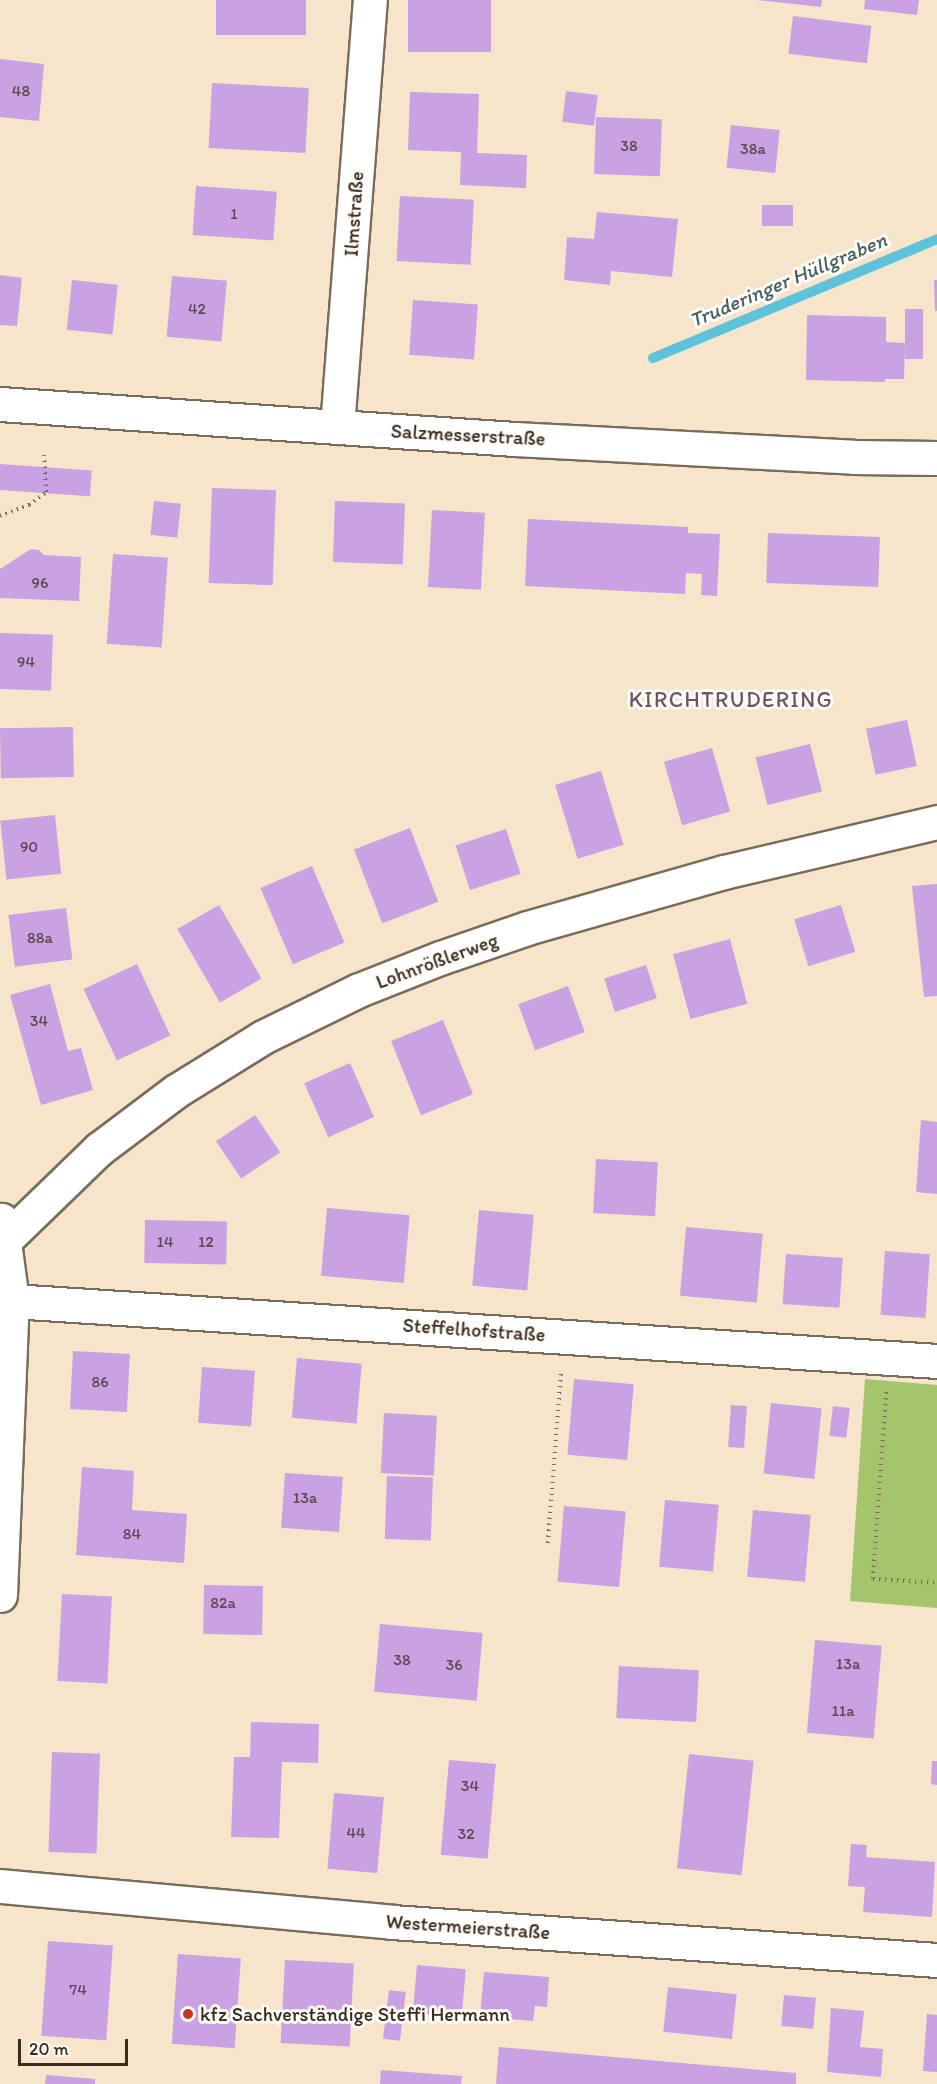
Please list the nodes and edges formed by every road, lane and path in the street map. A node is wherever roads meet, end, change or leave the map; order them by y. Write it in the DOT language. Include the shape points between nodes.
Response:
graph roads {
  1 [pos="370,0"];
  2 [pos="0,404"];
  3 [pos="337,428"];
  4 [pos="44,455"];
  5 [pos="937,458"];
  6 [pos="0,516"];
  7 [pos="937,822"];
  8 [pos="3,1227"];
  9 [pos="12,1301"];
  10 [pos="564,1336"];
  11 [pos="888,1358"];
  12 [pos="937,1361"];
  13 [pos="548,1543"];
  14 [pos="937,1583"];
  15 [pos="0,1595"];
  16 [pos="0,1886"];
  17 [pos="937,1960"];
  1 -- 3 [label="street, Ilmstraße"];
  2 -- 3 [label="street, Salzmesserstraße"];
  3 -- 5 [label="street, Salzmesserstraße" via="854,457"];
  4 -- 6 [label="path" via="46,492 29,505"];
  7 -- 8 [label="street, Lohnrößlerweg" via="724,872 526,928 359,990 263,1037 176,1091"];
  8 -- 9 [label="street"];
  9 -- 10 [label="street, Steffelhofstraße"];
  9 -- 15 [label="street"];
  10 -- 11 [label="street, Steffelhofstraße"];
  10 -- 13 [label="path"];
  11 -- 12 [label="street, Steffelhofstraße"];
  11 -- 14 [label="path" via="873,1579"];
  16 -- 17 [label="street, Westermeierstraße" via="392,1922"];
}
